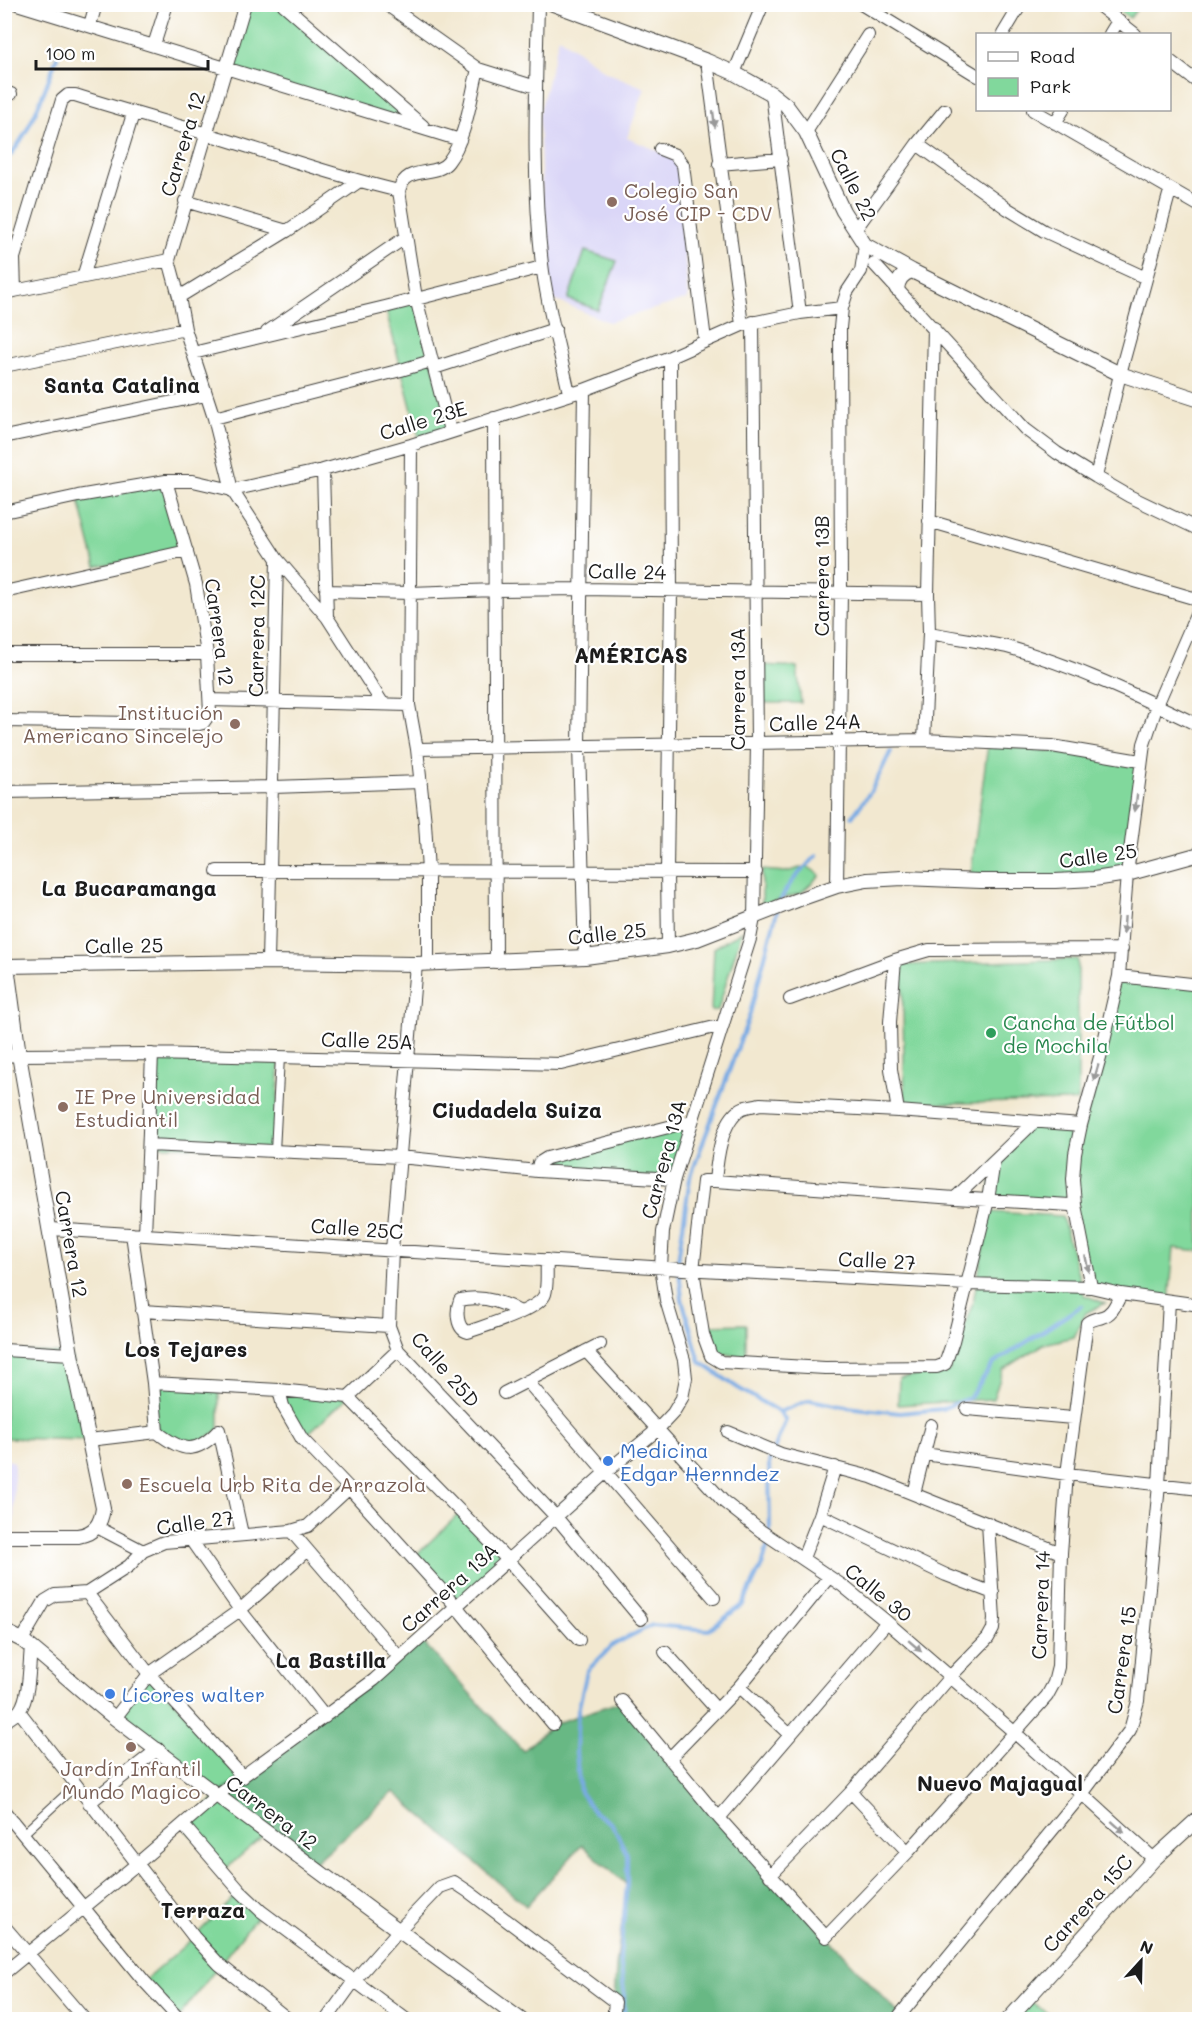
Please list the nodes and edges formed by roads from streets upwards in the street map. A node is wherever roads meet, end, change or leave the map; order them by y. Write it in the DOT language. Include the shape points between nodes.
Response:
graph roads {
  1 [pos="96,4"];
  2 [pos="167,4"];
  3 [pos="245,4"];
  4 [pos="283,4"];
  5 [pos="386,4"];
  6 [pos="538,4"];
  7 [pos="553,4"];
  8 [pos="763,4"];
  9 [pos="861,4"];
  10 [pos="1021,4"];
  11 [pos="1097,4"];
  12 [pos="25,6"];
  13 [pos="576,9"];
  14 [pos="1118,21"];
  15 [pos="90,26"];
  16 [pos="1004,33"];
  17 [pos="1111,33"];
  18 [pos="1134,33"];
  19 [pos="868,35"];
  20 [pos="154,45"];
  21 [pos="707,61"];
  22 [pos="1171,62"];
  23 [pos="226,67"];
  24 [pos="478,69"];
  25 [pos="734,74"];
  26 [pos="976,75"];
  27 [pos="1200,84"];
  28 [pos="536,87"];
  29 [pos="772,94"];
  30 [pos="945,110"];
  31 [pos="1035,111"];
  32 [pos="1062,111"];
  33 [pos="133,114"];
  34 [pos="1055,123"];
  35 [pos="426,129"];
  36 [pos="806,132"];
  37 [pos="205,134"];
  38 [pos="460,140"];
  39 [pos="916,144"];
  40 [pos="660,149"];
  41 [pos="781,159"];
  42 [pos="719,164"];
  43 [pos="358,182"];
  44 [pos="399,191"];
  45 [pos="1170,191"];
  46 [pos="185,201"];
  47 [pos="1200,206"];
  48 [pos="855,230"];
  49 [pos="286,231"];
  50 [pos="406,237"];
  51 [pos="865,245"];
  52 [pos="887,257"];
  53 [pos="168,260"];
  54 [pos="874,264"];
  55 [pos="542,267"];
  56 [pos="861,270"];
  57 [pos="912,271"];
  58 [pos="83,277"];
  59 [pos="1146,278"];
  60 [pos="897,290"];
  61 [pos="10,292"];
  62 [pos="179,297"];
  63 [pos="416,298"];
  64 [pos="842,308"];
  65 [pos="800,313"];
  66 [pos="748,324"];
  67 [pos="934,328"];
  68 [pos="185,329"];
  69 [pos="555,329"];
  70 [pos="261,336"];
  71 [pos="705,340"];
  72 [pos="193,353"];
  73 [pos="670,357"];
  74 [pos="432,364"];
  75 [pos="4,366"];
  76 [pos="1120,374"];
  77 [pos="584,390"];
  78 [pos="569,393"];
  79 [pos="206,395"];
  80 [pos="1200,400"];
  81 [pos="214,418"];
  82 [pos="494,418"];
  83 [pos="450,431"];
  84 [pos="4,437"];
  85 [pos="411,445"];
  86 [pos="323,470"];
  87 [pos="1096,477"];
  88 [pos="166,481"];
  89 [pos="232,490"];
  90 [pos="4,512"];
  91 [pos="929,521"];
  92 [pos="1200,530"];
  93 [pos="187,551"];
  94 [pos="277,559"];
  95 [pos="581,589"];
  96 [pos="496,590"];
  97 [pos="326,591"];
  98 [pos="4,592"];
  99 [pos="671,592"];
  100 [pos="757,592"];
  101 [pos="841,592"];
  102 [pos="410,593"];
  103 [pos="928,594"];
  104 [pos="1200,600"];
  105 [pos="1200,606"];
  106 [pos="327,617"];
  107 [pos="929,633"];
  108 [pos="4,654"];
  109 [pos="207,654"];
  110 [pos="210,700"];
  111 [pos="274,702"];
  112 [pos="383,704"];
  113 [pos="410,705"];
  114 [pos="1157,705"];
  115 [pos="4,721"];
  116 [pos="1200,726"];
  117 [pos="839,740"];
  118 [pos="924,740"];
  119 [pos="757,743"];
  120 [pos="668,744"];
  121 [pos="579,746"];
  122 [pos="495,747"];
  123 [pos="417,749"];
  124 [pos="1140,761"];
  125 [pos="421,782"];
  126 [pos="273,787"];
  127 [pos="4,792"];
  128 [pos="1199,855"];
  129 [pos="217,871"];
  130 [pos="428,871"];
  131 [pos="496,871"];
  132 [pos="584,871"];
  133 [pos="270,872"];
  134 [pos="666,872"];
  135 [pos="756,872"];
  136 [pos="1127,874"];
  137 [pos="837,886"];
  138 [pos="754,918"];
  139 [pos="668,946"];
  140 [pos="1122,949"];
  141 [pos="585,957"];
  142 [pos="895,960"];
  143 [pos="268,962"];
  144 [pos="496,962"];
  145 [pos="422,964"];
  146 [pos="6,966"];
  147 [pos="1119,976"];
  148 [pos="1200,985"];
  149 [pos="790,999"];
  150 [pos="723,1025"];
  151 [pos="152,1054"];
  152 [pos="12,1056"];
  153 [pos="280,1057"];
  154 [pos="408,1061"];
  155 [pos="898,1112"];
  156 [pos="692,1121"];
  157 [pos="1033,1123"];
  158 [pos="1081,1125"];
  159 [pos="149,1145"];
  160 [pos="275,1151"];
  161 [pos="400,1157"];
  162 [pos="994,1161"];
  163 [pos="537,1171"];
  164 [pos="674,1179"];
  165 [pos="716,1181"];
  166 [pos="956,1198"];
  167 [pos="988,1200"];
  168 [pos="1075,1205"];
  169 [pos="51,1229"];
  170 [pos="132,1234"];
  171 [pos="145,1235"];
  172 [pos="392,1250"];
  173 [pos="547,1260"];
  174 [pos="665,1268"];
  175 [pos="688,1269"];
  176 [pos="966,1284"];
  177 [pos="1091,1287"];
  178 [pos="1122,1294"];
  179 [pos="1169,1301"];
  180 [pos="1200,1305"];
  181 [pos="142,1311"];
  182 [pos="520,1312"];
  183 [pos="389,1326"];
  184 [pos="600,1344"];
  185 [pos="4,1350"];
  186 [pos="398,1350"];
  187 [pos="586,1352"];
  188 [pos="71,1354"];
  189 [pos="526,1382"];
  190 [pos="153,1383"];
  191 [pos="279,1390"];
  192 [pos="504,1392"];
  193 [pos="348,1397"];
  194 [pos="967,1410"];
  195 [pos="1073,1418"];
  196 [pos="931,1425"];
  197 [pos="657,1430"];
  198 [pos="157,1432"];
  199 [pos="728,1432"];
  200 [pos="89,1440"];
  201 [pos="924,1454"];
  202 [pos="835,1467"];
  203 [pos="606,1472"];
  204 [pos="1067,1474"];
  205 [pos="1159,1485"];
  206 [pos="349,1488"];
  207 [pos="1200,1489"];
  208 [pos="914,1494"];
  209 [pos="820,1515"];
  210 [pos="556,1517"];
  211 [pos="988,1523"];
  212 [pos="97,1527"];
  213 [pos="291,1531"];
  214 [pos="242,1534"];
  215 [pos="4,1536"];
  216 [pos="190,1540"];
  217 [pos="307,1550"];
  218 [pos="143,1551"];
  219 [pos="1061,1553"];
  220 [pos="802,1558"];
  221 [pos="508,1560"];
  222 [pos="829,1577"];
  223 [pos="87,1593"];
  224 [pos="993,1593"];
  225 [pos="714,1598"];
  226 [pos="456,1606"];
  227 [pos="240,1610"];
  228 [pos="641,1619"];
  229 [pos="887,1622"];
  230 [pos="4,1631"];
  231 [pos="579,1640"];
  232 [pos="27,1643"];
  233 [pos="665,1652"];
  234 [pos="399,1657"];
  235 [pos="149,1674"];
  236 [pos="950,1677"];
  237 [pos="739,1687"];
  238 [pos="622,1701"];
  239 [pos="4,1710"];
  240 [pos="717,1710"];
  241 [pos="19,1711"];
  242 [pos="325,1717"];
  243 [pos="115,1718"];
  244 [pos="4,1722"];
  245 [pos="553,1724"];
  246 [pos="1014,1732"];
  247 [pos="789,1734"];
  248 [pos="158,1749"];
  249 [pos="669,1759"];
  250 [pos="243,1777"];
  251 [pos="75,1786"];
  252 [pos="851,1792"];
  253 [pos="1083,1794"];
  254 [pos="217,1796"];
  255 [pos="89,1803"];
  256 [pos="4,1811"];
  257 [pos="1200,1817"];
  258 [pos="719,1818"];
  259 [pos="184,1826"];
  260 [pos="23,1834"];
  261 [pos="908,1852"];
  262 [pos="1154,1859"];
  263 [pos="138,1863"];
  264 [pos="770,1876"];
  265 [pos="83,1907"];
  266 [pos="4,1926"];
  267 [pos="398,1931"];
  268 [pos="28,1954"];
  269 [pos="4,1973"];
  270 [pos="354,1981"];
  271 [pos="900,2015"];
  272 [pos="85,2019"];
  273 [pos="180,2019"];
  274 [pos="289,2019"];
  275 [pos="326,2019"];
  276 [pos="407,2019"];
  277 [pos="521,2019"];
  278 [pos="613,2019"];
  279 [pos="1008,2019"];
  1 -- 15 [label="street"];
  2 -- 20 [label="street"];
  3 -- 23 [label="street, Carrera 12"];
  4 -- 35 [label="street"];
  5 -- 24 [label="street"];
  6 -- 28 [label="street"];
  7 -- 13 [label="street, Calle 22"];
  8 -- 25 [label="street"];
  9 -- 26 [label="street"];
  10 -- 16 [label="street"];
  11 -- 14 [label="street"];
  12 -- 15 [label="street"];
  13 -- 21 [label="street, Calle 22"];
  14 -- 17 [label="street"];
  14 -- 18 [label="street"];
  15 -- 20 [label="street"];
  19 -- 36 [label="street"];
  20 -- 23 [label="street"];
  21 -- 25 [label="street, Calle 22"];
  21 -- 42 [label="street, Carrera 13A, one-way"];
  22 -- 27 [label="street"];
  23 -- 35 [label="street"];
  23 -- 37 [label="street, Carrera 12"];
  24 -- 28 [label="street"];
  24 -- 38 [label="street"];
  25 -- 29 [label="street, Calle 22"];
  28 -- 55 [label="street"];
  29 -- 36 [label="street, Calle 22" via="786,105"];
  29 -- 41 [label="street"];
  30 -- 39 [label="street"];
  31 -- 34 [label="street"];
  32 -- 34 [label="street"];
  33 -- 37 [label="street"];
  33 -- 58 [label="street"];
  33 -- 61 [label="street" via="75,95 62,100 14,258"];
  34 -- 45 [label="street"];
  35 -- 38 [label="street"];
  36 -- 48 [label="street, Calle 22"];
  37 -- 43 [label="street"];
  37 -- 46 [label="street, Carrera 12"];
  38 -- 44 [label="street" via="447,164 410,176"];
  39 -- 48 [label="street"];
  39 -- 59 [label="street" via="1044,231"];
  40 -- 71 [label="street" via="675,155 684,165"];
  41 -- 42 [label="street"];
  41 -- 65 [label="street"];
  42 -- 66 [label="street, Carrera 13A"];
  43 -- 44 [label="street"];
  43 -- 49 [label="street"];
  44 -- 50 [label="street"];
  45 -- 47 [label="street"];
  45 -- 59 [label="street"];
  46 -- 49 [label="street"];
  46 -- 53 [label="street, Carrera 12"];
  48 -- 51 [label="street, Calle 22"];
  49 -- 62 [label="street"];
  50 -- 63 [label="street"];
  50 -- 70 [label="street"];
  51 -- 52 [label="street, Calle 22"];
  51 -- 56 [label="street, Carrera 13B"];
  52 -- 54 [label="street"];
  52 -- 57 [label="street, Calle 22"];
  53 -- 58 [label="street"];
  53 -- 62 [label="street, Carrera 12C"];
  54 -- 56 [label="street"];
  54 -- 60 [label="street"];
  55 -- 63 [label="street"];
  55 -- 69 [label="street"];
  56 -- 64 [label="street, Carrera 13B" via="846,292"];
  57 -- 60 [label="street" via="902,277"];
  57 -- 76 [label="street, Calle 22"];
  58 -- 61 [label="street"];
  59 -- 76 [label="street"];
  60 -- 67 [label="street"];
  62 -- 68 [label="street, Carrera 12C"];
  63 -- 70 [label="street"];
  63 -- 74 [label="street"];
  64 -- 65 [label="street, Calle 23E"];
  64 -- 101 [label="street, Carrera 13B"];
  65 -- 66 [label="street, Calle 23E"];
  66 -- 71 [label="street, Calle 23E"];
  66 -- 100 [label="street, Carrera 13A"];
  67 -- 87 [label="street" via="1025,429"];
  67 -- 91 [label="street"];
  68 -- 72 [label="street, Carrera 12C"];
  68 -- 75 [label="street"];
  69 -- 74 [label="street"];
  69 -- 78 [label="street"];
  70 -- 72 [label="street"];
  71 -- 73 [label="street, Calle 23E"];
  72 -- 79 [label="street, Carrera 12C"];
  73 -- 77 [label="street, Calle 23E"];
  73 -- 99 [label="street"];
  74 -- 81 [label="street"];
  74 -- 83 [label="street"];
  76 -- 80 [label="street, Calle 22"];
  76 -- 87 [label="street"];
  77 -- 78 [label="street, Calle 23E"];
  77 -- 95 [label="street"];
  78 -- 82 [label="street, Calle 23E"];
  79 -- 81 [label="street, Carrera 12C"];
  79 -- 84 [label="street"];
  81 -- 89 [label="street, Carrera 12C"];
  82 -- 83 [label="street, Calle 23E"];
  82 -- 96 [label="street"];
  83 -- 85 [label="street, Calle 23E"];
  85 -- 86 [label="street, Calle 23E"];
  85 -- 102 [label="street"];
  86 -- 89 [label="street, Calle 23E"];
  86 -- 97 [label="street"];
  87 -- 92 [label="street"];
  88 -- 89 [label="street, Calle 23E" via="193,481"];
  88 -- 90 [label="street, Calle 23E"];
  88 -- 93 [label="street, Carrera 12"];
  89 -- 94 [label="street, Carrera 12C"];
  91 -- 103 [label="street"];
  91 -- 104 [label="street"];
  93 -- 98 [label="street"];
  93 -- 109 [label="street, Carrera 12"];
  94 -- 106 [label="street"];
  94 -- 111 [label="street, Carrera 12C"];
  95 -- 96 [label="street, Calle 24"];
  95 -- 99 [label="street, Calle 24"];
  95 -- 121 [label="street"];
  96 -- 102 [label="street, Calle 24"];
  96 -- 122 [label="street"];
  97 -- 102 [label="street, Calle 24"];
  97 -- 106 [label="street"];
  99 -- 100 [label="street, Calle 24"];
  99 -- 120 [label="street"];
  100 -- 101 [label="street, Calle 24"];
  100 -- 119 [label="street, Carrera 13A"];
  101 -- 103 [label="street, Calle 24"];
  101 -- 117 [label="street, Carrera 13B"];
  102 -- 113 [label="street"];
  103 -- 107 [label="street"];
  105 -- 114 [label="street"];
  106 -- 112 [label="street"];
  107 -- 114 [label="street" via="1006,647 1058,663"];
  107 -- 118 [label="street"];
  108 -- 109 [label="street"];
  109 -- 110 [label="street, Carrera 12"];
  110 -- 111 [label="street"];
  110 -- 115 [label="street, Carrera 12" via="210,713 199,724"];
  111 -- 112 [label="street"];
  111 -- 126 [label="street, Carrera 12C"];
  112 -- 113 [label="street"];
  113 -- 123 [label="street"];
  114 -- 116 [label="street"];
  114 -- 124 [label="street"];
  117 -- 118 [label="street, Calle 24A"];
  117 -- 119 [label="street, Calle 24A"];
  117 -- 137 [label="street, Carrera 13B"];
  118 -- 124 [label="street, Calle 24A" via="1052,746"];
  119 -- 120 [label="street, Calle 24A"];
  119 -- 135 [label="street, Carrera 13A"];
  120 -- 121 [label="street, Calle 24A"];
  120 -- 134 [label="street"];
  121 -- 122 [label="street, Calle 24A"];
  121 -- 132 [label="street"];
  122 -- 123 [label="street, Calle 24A"];
  122 -- 131 [label="street"];
  123 -- 125 [label="street"];
  124 -- 136 [label="street, one-way"];
  125 -- 126 [label="street"];
  125 -- 130 [label="street"];
  126 -- 127 [label="street"];
  126 -- 133 [label="street, Carrera 12C"];
  128 -- 136 [label="street, Calle 25"];
  129 -- 133 [label="street"];
  130 -- 131 [label="street"];
  130 -- 133 [label="street"];
  130 -- 145 [label="street"];
  131 -- 132 [label="street"];
  131 -- 144 [label="street"];
  132 -- 134 [label="street"];
  132 -- 141 [label="street"];
  133 -- 143 [label="street, Carrera 12C"];
  134 -- 135 [label="street"];
  134 -- 139 [label="street"];
  135 -- 138 [label="street, Carrera 13A"];
  136 -- 137 [label="street, Calle 25" via="1055,881 903,878"];
  136 -- 140 [label="street, one-way"];
  137 -- 138 [label="street, Calle 25"];
  138 -- 139 [label="street, Calle 25"];
  138 -- 150 [label="street, Carrera 13A"];
  139 -- 141 [label="street, Calle 25"];
  140 -- 142 [label="street" via="929,950"];
  140 -- 147 [label="street"];
  141 -- 144 [label="street, Calle 25"];
  142 -- 149 [label="street"];
  142 -- 155 [label="street" via="890,1022 891,1069"];
  143 -- 145 [label="street, Calle 25"];
  143 -- 146 [label="street, Calle 25"];
  144 -- 145 [label="street, Calle 25"];
  145 -- 154 [label="street"];
  146 -- 152 [label="street, Carrera 12"];
  147 -- 148 [label="street"];
  147 -- 158 [label="street, one-way"];
  150 -- 154 [label="street, Calle 25A" via="561,1064"];
  150 -- 156 [label="street, Carrera 13A"];
  151 -- 152 [label="street, Calle 25A"];
  151 -- 153 [label="street, Calle 25A"];
  151 -- 159 [label="street"];
  152 -- 169 [label="street, Carrera 12"];
  153 -- 154 [label="street, Calle 25A"];
  153 -- 160 [label="street"];
  154 -- 161 [label="street"];
  155 -- 157 [label="street"];
  155 -- 165 [label="street" via="760,1104 743,1108 723,1134"];
  156 -- 163 [label="street" via="547,1158 539,1163"];
  156 -- 164 [label="street, Carrera 13A"];
  157 -- 158 [label="street"];
  157 -- 162 [label="street"];
  158 -- 168 [label="street" via="1073,1179"];
  159 -- 160 [label="street"];
  159 -- 171 [label="street"];
  160 -- 161 [label="street"];
  161 -- 163 [label="street"];
  161 -- 172 [label="street"];
  162 -- 166 [label="street"];
  162 -- 167 [label="street"];
  163 -- 164 [label="street"];
  164 -- 174 [label="street, Carrera 13A" via="663,1232"];
  165 -- 166 [label="street"];
  165 -- 175 [label="street" via="703,1181"];
  166 -- 167 [label="street"];
  167 -- 168 [label="street"];
  167 -- 176 [label="street"];
  168 -- 177 [label="street, one-way"];
  169 -- 170 [label="street, Calle 25C"];
  169 -- 188 [label="street, Carrera 12"];
  170 -- 171 [label="street, Calle 25C"];
  170 -- 181 [label="street"];
  171 -- 172 [label="street, Calle 25C"];
  172 -- 173 [label="street, Calle 25C"];
  172 -- 183 [label="street"];
  173 -- 174 [label="street, Calle 25C"];
  173 -- 182 [label="street" via="545,1294 533,1307"];
  174 -- 175 [label="street, Calle 27"];
  174 -- 197 [label="street, Carrera 13A" via="666,1300 686,1378 682,1398"];
  175 -- 176 [label="street, Calle 27"];
  175 -- 176 [label="street" via="703,1334 715,1360 813,1367 942,1366 948,1359"];
  176 -- 177 [label="street, Calle 27"];
  177 -- 178 [label="street, Calle 27"];
  178 -- 179 [label="street, Calle 27"];
  178 -- 195 [label="street, Carrera 14" via="1111,1313 1087,1323"];
  179 -- 180 [label="street, Calle 27"];
  179 -- 205 [label="street, Carrera 15"];
  181 -- 183 [label="street, Calle 25D"];
  181 -- 190 [label="street"];
  182 -- 182 [label="street" via="468,1332 459,1327 460,1300 495,1301"];
  183 -- 186 [label="street, Calle 25D"];
  184 -- 187 [label="street"];
  185 -- 188 [label="street"];
  186 -- 193 [label="street"];
  186 -- 210 [label="street, Calle 25D"];
  187 -- 189 [label="street"];
  187 -- 197 [label="street, Calle 30"];
  188 -- 200 [label="street, Carrera 12"];
  189 -- 192 [label="street"];
  189 -- 203 [label="street"];
  190 -- 191 [label="street"];
  190 -- 198 [label="street"];
  191 -- 193 [label="street"];
  191 -- 206 [label="street" via="283,1406 302,1439"];
  193 -- 221 [label="street"];
  194 -- 195 [label="street"];
  195 -- 204 [label="street, Carrera 14"];
  196 -- 201 [label="street"];
  197 -- 203 [label="street, Carrera 13A"];
  197 -- 220 [label="street, Calle 30" via="723,1501"];
  198 -- 200 [label="street"];
  198 -- 214 [label="street" via="172,1444 189,1449 206,1444 219,1431"];
  199 -- 202 [label="street" via="781,1454"];
  200 -- 212 [label="street, Carrera 12" via="103,1508"];
  201 -- 204 [label="street"];
  201 -- 208 [label="street"];
  202 -- 208 [label="street"];
  202 -- 209 [label="street"];
  203 -- 210 [label="street, Carrera 13A"];
  203 -- 225 [label="street"];
  204 -- 205 [label="street"];
  204 -- 219 [label="street, Carrera 14"];
  205 -- 207 [label="street"];
  205 -- 253 [label="street, Carrera 15" via="1135,1717 1130,1730"];
  206 -- 213 [label="street, Calle 27" via="308,1526"];
  206 -- 226 [label="street"];
  208 -- 211 [label="street"];
  209 -- 220 [label="street"];
  209 -- 224 [label="street"];
  210 -- 221 [label="street, Carrera 13A"];
  210 -- 228 [label="street, Calle 25D"];
  211 -- 219 [label="street"];
  211 -- 224 [label="street"];
  212 -- 215 [label="street" via="78,1536"];
  212 -- 218 [label="street, Calle 27"];
  213 -- 214 [label="street, Calle 27"];
  213 -- 217 [label="street"];
  214 -- 216 [label="street, Calle 27"];
  216 -- 218 [label="street, Calle 27" via="164,1542"];
  216 -- 227 [label="street"];
  217 -- 227 [label="street"];
  217 -- 234 [label="street"];
  218 -- 223 [label="street" via="129,1566"];
  219 -- 246 [label="street, Carrera 14" via="1058,1667 1054,1683"];
  220 -- 222 [label="street, Calle 30"];
  221 -- 226 [label="street, Carrera 13A"];
  221 -- 231 [label="street"];
  222 -- 229 [label="street, Calle 30"];
  222 -- 237 [label="street"];
  223 -- 232 [label="street" via="55,1595 45,1601"];
  223 -- 235 [label="street"];
  224 -- 236 [label="street" via="993,1629"];
  226 -- 234 [label="street, Carrera 13A"];
  226 -- 245 [label="street"];
  227 -- 235 [label="street"];
  227 -- 242 [label="street"];
  229 -- 236 [label="street, Calle 30, one-way"];
  229 -- 247 [label="street"];
  230 -- 232 [label="street, Carrera 12"];
  232 -- 241 [label="street" via="26,1696"];
  232 -- 243 [label="street, Carrera 12"];
  233 -- 240 [label="street"];
  234 -- 242 [label="street, Carrera 13A"];
  235 -- 243 [label="street"];
  235 -- 250 [label="street"];
  236 -- 246 [label="street, Calle 30"];
  236 -- 252 [label="street"];
  237 -- 240 [label="street"];
  237 -- 247 [label="street"];
  238 -- 249 [label="street"];
  239 -- 241 [label="street"];
  240 -- 249 [label="street"];
  241 -- 244 [label="street"];
  241 -- 251 [label="street"];
  242 -- 250 [label="street, Carrera 13A"];
  243 -- 248 [label="street, Carrera 12"];
  246 -- 253 [label="street, Calle 30"];
  246 -- 261 [label="street, Carrera 14"];
  247 -- 258 [label="street"];
  248 -- 254 [label="street, Carrera 12"];
  248 -- 255 [label="street"];
  249 -- 258 [label="street"];
  250 -- 254 [label="street, Carrera 13A"];
  251 -- 255 [label="street"];
  251 -- 260 [label="street"];
  252 -- 261 [label="street"];
  252 -- 264 [label="street"];
  253 -- 262 [label="street, Calle 30, one-way"];
  253 -- 271 [label="street, Carrera 15"];
  254 -- 259 [label="street, Carrera 13A"];
  254 -- 267 [label="street, Carrera 12"];
  255 -- 263 [label="street"];
  256 -- 260 [label="street"];
  257 -- 262 [label="street, Carrera 15C"];
  258 -- 264 [label="street"];
  259 -- 263 [label="street, Carrera 13A"];
  259 -- 270 [label="street" via="261,1911"];
  260 -- 265 [label="street"];
  261 -- 264 [label="street, Carrera 14" via="826,1937"];
  262 -- 279 [label="street, Carrera 15C"];
  263 -- 265 [label="street, Carrera 13A"];
  263 -- 274 [label="street" via="219,1964"];
  265 -- 268 [label="street, Carrera 13A"];
  265 -- 273 [label="street"];
  266 -- 268 [label="street"];
  267 -- 270 [label="street"];
  267 -- 277 [label="street, Carrera 12"];
  267 -- 278 [label="street" via="440,1887 454,1882 615,2002"];
  268 -- 269 [label="street, Carrera 13A"];
  268 -- 272 [label="street"];
  270 -- 275 [label="street"];
  270 -- 276 [label="street"];
}
